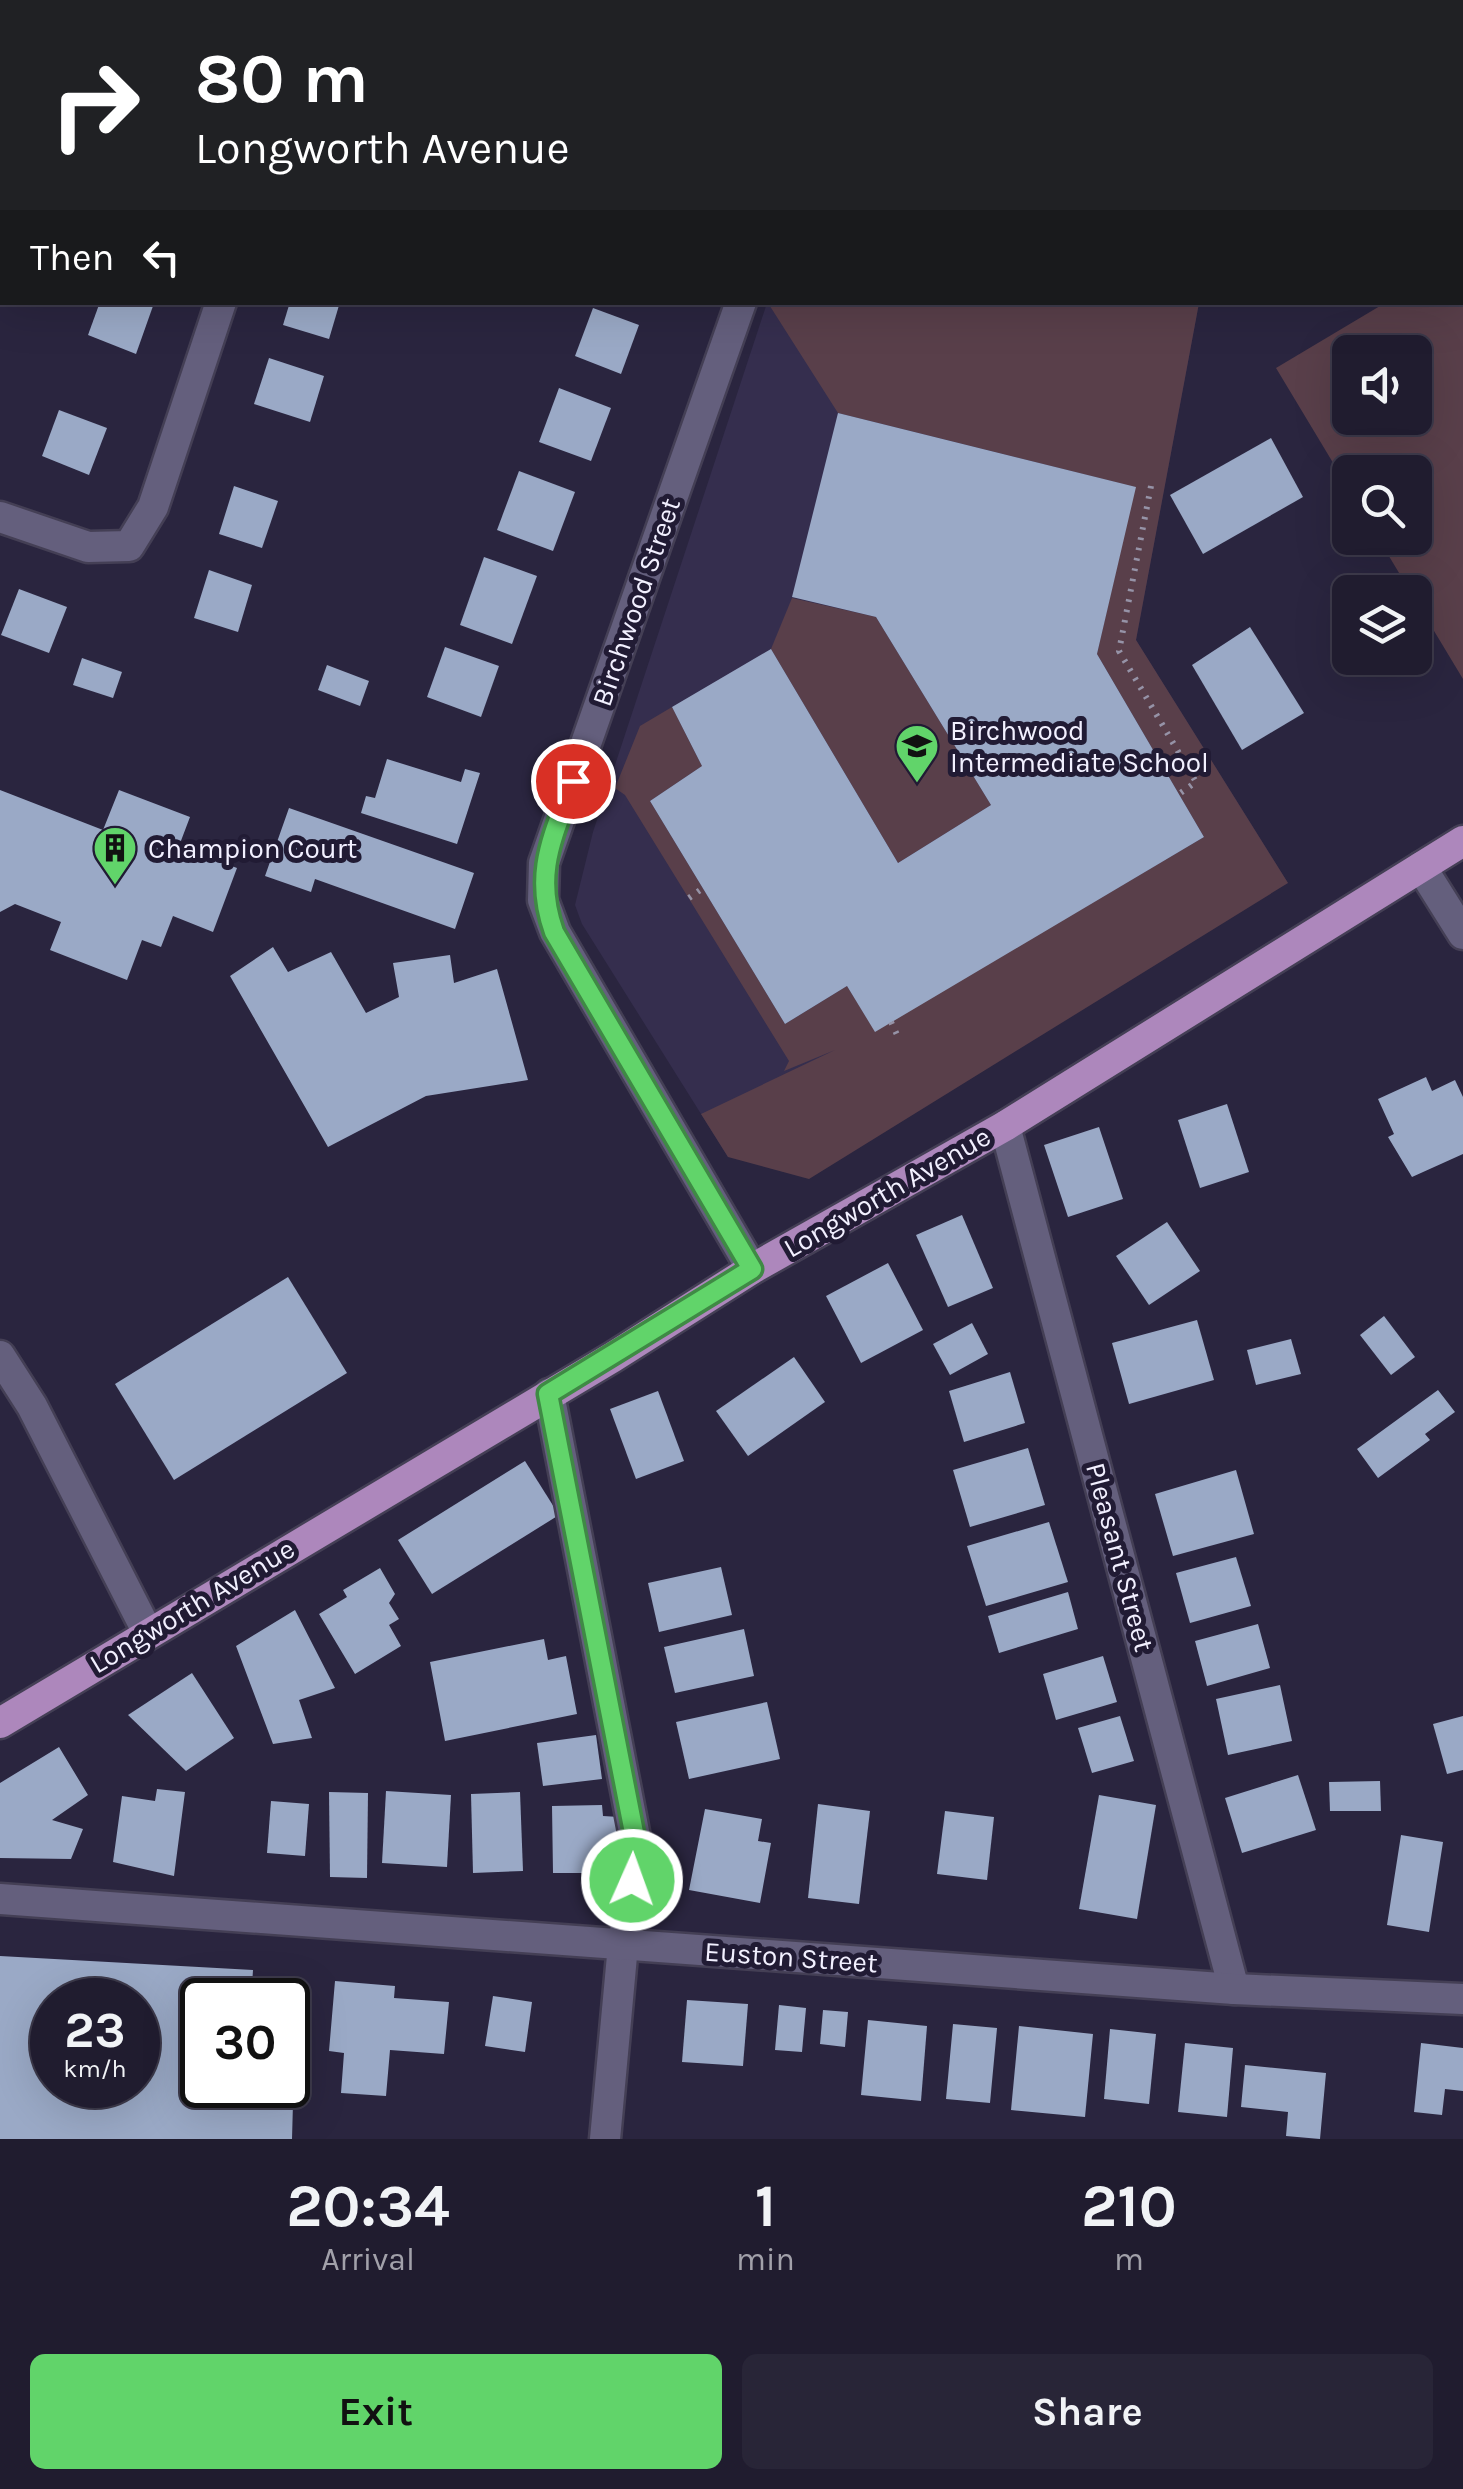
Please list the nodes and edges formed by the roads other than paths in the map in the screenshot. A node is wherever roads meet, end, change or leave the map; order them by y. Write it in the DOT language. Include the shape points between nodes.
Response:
graph roads {
  1 [pos="220,305"];
  2 [pos="741,305"];
  3 [pos="0,517"];
  4 [pos="1463,841"];
  5 [pos="1420,867"];
  6 [pos="1463,934"];
  7 [pos="1004,1126"];
  8 [pos="752,1269"];
  9 [pos="0,1356"];
  10 [pos="548,1394"];
  11 [pos="0,1399"];
  12 [pos="32,1406"];
  13 [pos="147,1631"];
  14 [pos="0,1723"];
  15 [pos="0,1900"];
  16 [pos="623,1944"];
  17 [pos="1234,1988"];
  18 [pos="1463,1999"];
  19 [pos="606,2139"];
  1 -- 3 [label="street" via="153,507 129,546 88,547"];
  2 -- 8 [label="street, Birchwood Street" via="544,863 543,900 554,932"];
  4 -- 5 [label="main road, Longworth Avenue"];
  5 -- 6 [label="street"];
  5 -- 7 [label="main road, Longworth Avenue"];
  7 -- 8 [label="main road, Longworth Avenue"];
  7 -- 17 [label="street, Pleasant Street"];
  8 -- 10 [label="main road, Longworth Avenue"];
  9 -- 12 [label="street"];
  10 -- 13 [label="main road, Longworth Avenue"];
  10 -- 16 [label="street" via="637,1848"];
  11 -- 12 [label="street"];
  12 -- 13 [label="street"];
  13 -- 14 [label="main road, Longworth Avenue"];
  15 -- 16 [label="street, Euston Street"];
  16 -- 17 [label="street, Euston Street"];
  16 -- 19 [label="street"];
  17 -- 18 [label="street, Euston Street"];
}
